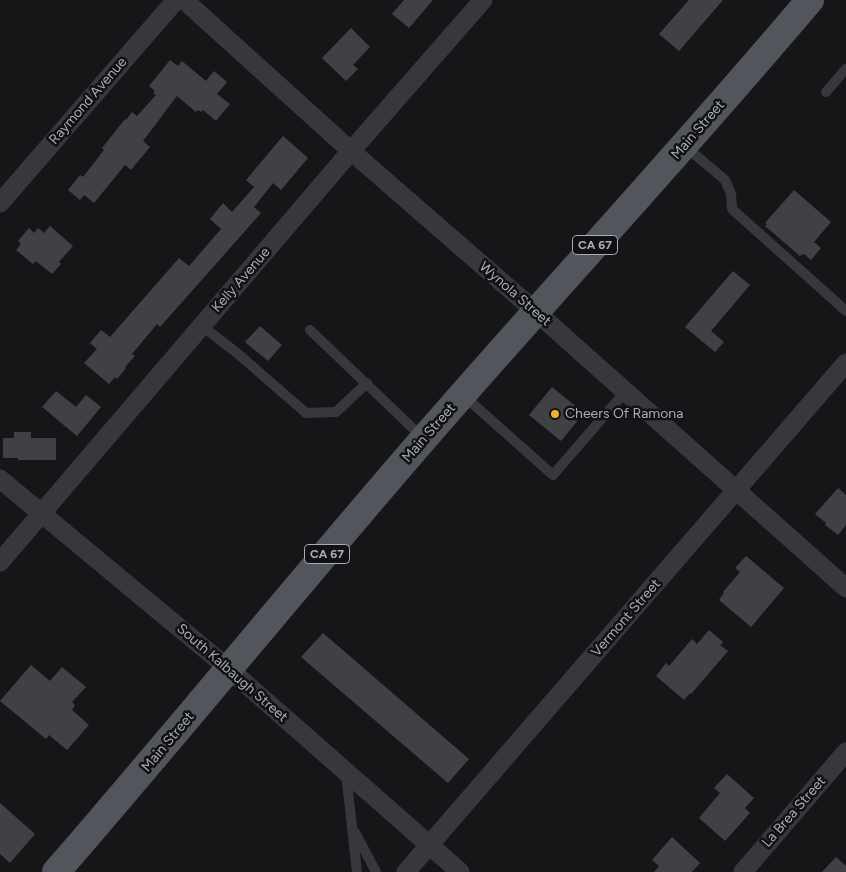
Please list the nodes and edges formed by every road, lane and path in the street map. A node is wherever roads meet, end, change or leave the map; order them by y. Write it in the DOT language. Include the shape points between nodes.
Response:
graph roads {
  1 [pos="176,0"];
  2 [pos="184,0"];
  3 [pos="483,0"];
  4 [pos="810,0"];
  5 [pos="846,70"];
  6 [pos="826,92"];
  7 [pos="685,146"];
  8 [pos="352,151"];
  9 [pos="0,202"];
  10 [pos="846,310"];
  11 [pos="535,311"];
  12 [pos="202,326"];
  13 [pos="310,330"];
  14 [pos="846,363"];
  15 [pos="367,383"];
  16 [pos="625,392"];
  17 [pos="463,394"];
  18 [pos="424,438"];
  19 [pos="0,479"];
  20 [pos="735,491"];
  21 [pos="42,513"];
  22 [pos="0,562"];
  23 [pos="846,588"];
  24 [pos="229,669"];
  25 [pos="846,752"];
  26 [pos="346,772"];
  27 [pos="352,827"];
  28 [pos="430,845"];
  29 [pos="56,872"];
  30 [pos="357,872"];
  31 [pos="376,872"];
  32 [pos="406,872"];
  33 [pos="460,872"];
  34 [pos="743,872"];
  1 -- 9 [label="street, Raymond Avenue"];
  2 -- 8 [label="street, Wynola Street"];
  3 -- 8 [label="street, Kelly Avenue"];
  4 -- 7 [label="main road, Main Street / CA 67"];
  5 -- 6 [label="lane"];
  7 -- 10 [label="lane" via="725,180 732,208"];
  7 -- 11 [label="main road, Main Street / CA 67"];
  8 -- 11 [label="street, Wynola Street"];
  8 -- 12 [label="street, Kelly Avenue"];
  11 -- 16 [label="street, Wynola Street"];
  11 -- 17 [label="main road, Main Street / CA 67"];
  12 -- 15 [label="lane" via="306,413 336,412"];
  12 -- 21 [label="street, Kelly Avenue"];
  13 -- 15 [label="lane"];
  14 -- 20 [label="street, Vermont Street"];
  15 -- 18 [label="lane"];
  16 -- 17 [label="lane" via="553,475"];
  16 -- 20 [label="street, Wynola Street"];
  17 -- 18 [label="main road, Main Street / CA 67"];
  18 -- 24 [label="main road, Main Street / CA 67"];
  19 -- 21 [label="street, South Kalbaugh Street"];
  20 -- 23 [label="street, Wynola Street"];
  20 -- 28 [label="street, Vermont Street"];
  21 -- 22 [label="street, Kelly Avenue"];
  21 -- 24 [label="street, South Kalbaugh Street"];
  24 -- 26 [label="street, South Kalbaugh Street"];
  24 -- 29 [label="main road, Main Street / CA 67"];
  25 -- 34 [label="street, La Brea Street"];
  26 -- 27 [label="lane"];
  26 -- 28 [label="street, South Kalbaugh Street"];
  27 -- 30 [label="lane"];
  27 -- 31 [label="lane"];
  28 -- 32 [label="street, Vermont Street"];
  28 -- 33 [label="street, South Kalbaugh Street"];
}
